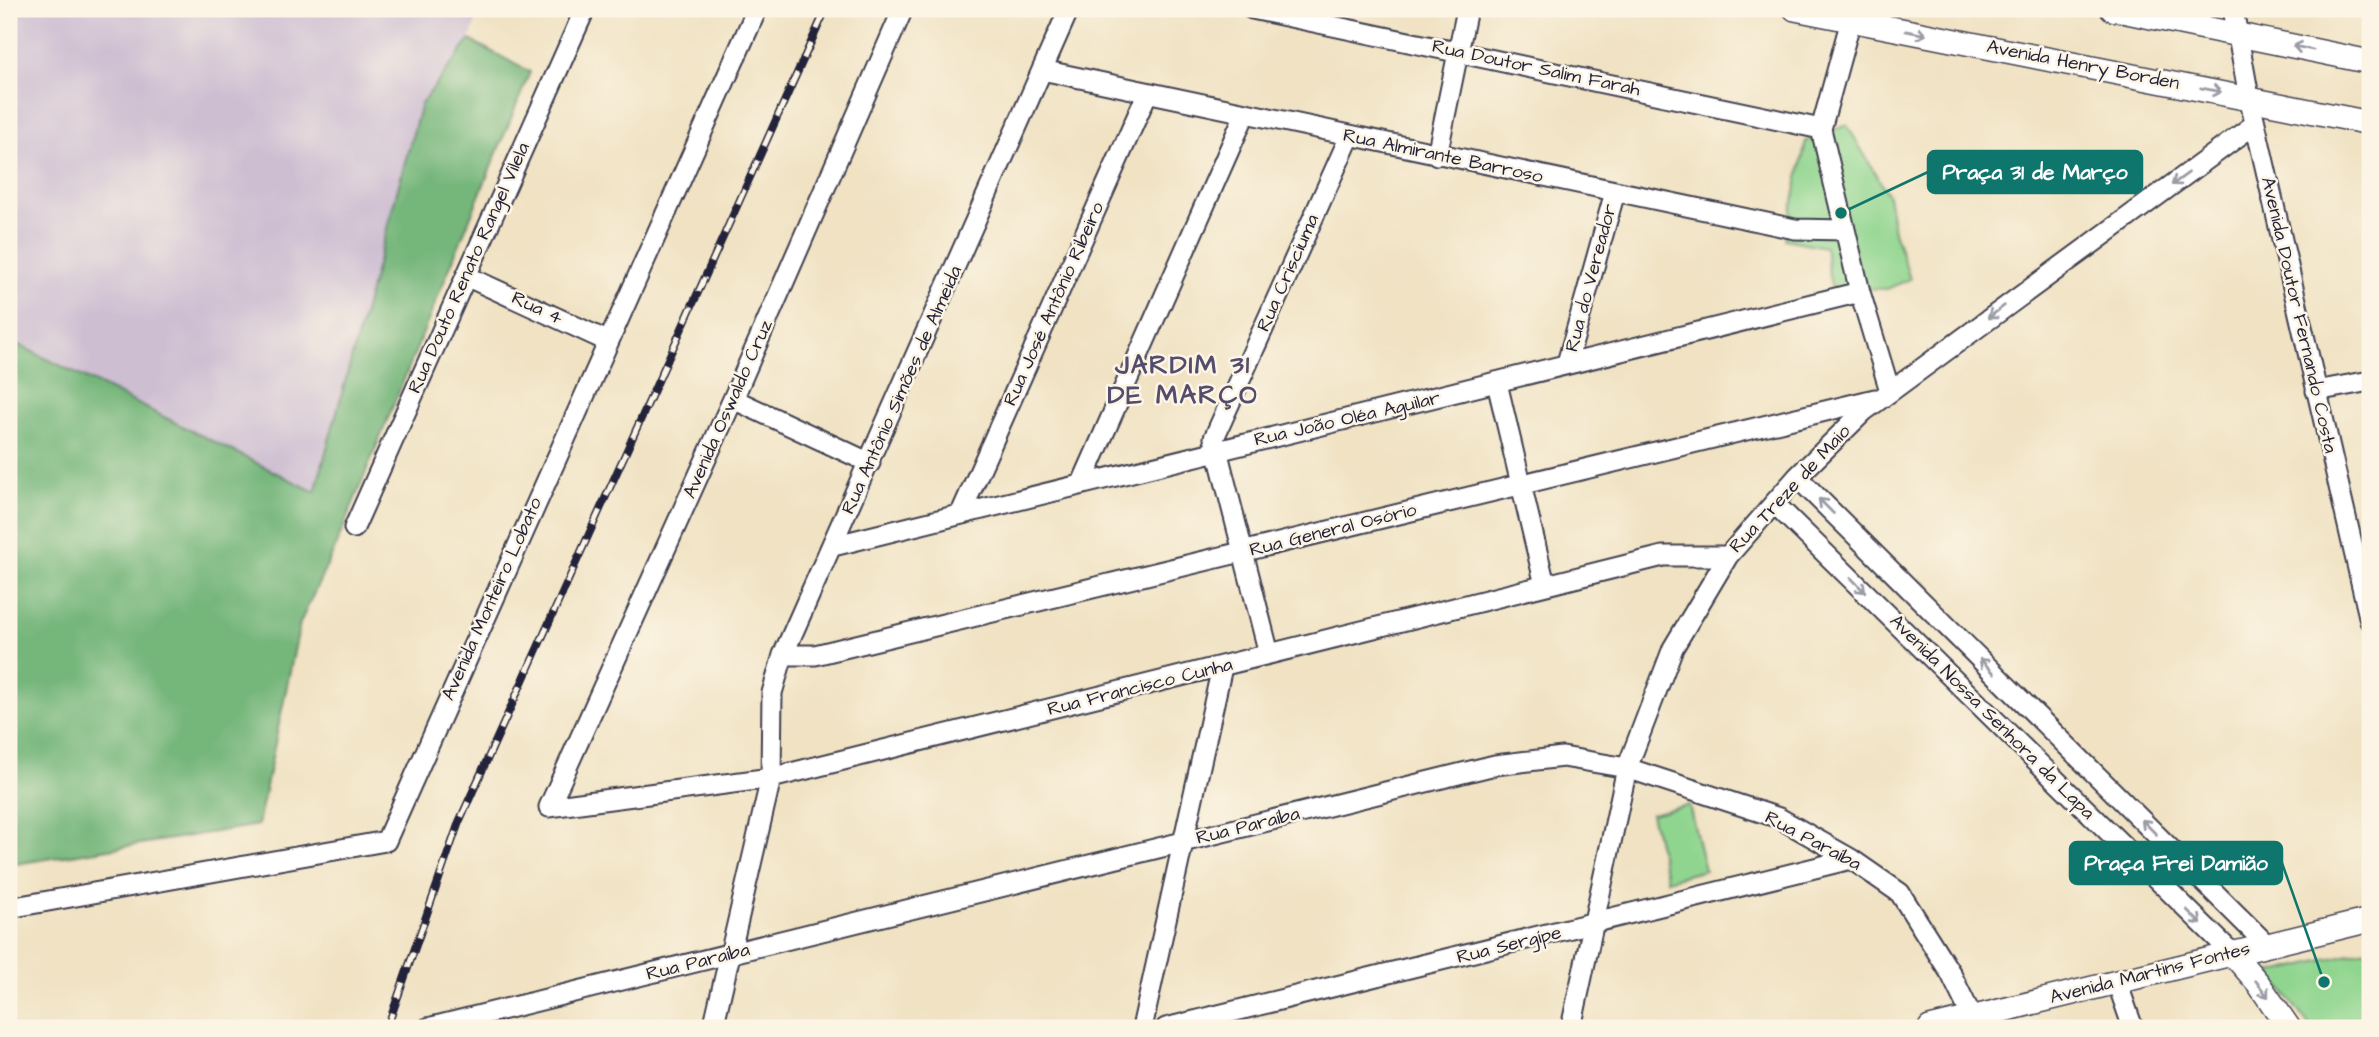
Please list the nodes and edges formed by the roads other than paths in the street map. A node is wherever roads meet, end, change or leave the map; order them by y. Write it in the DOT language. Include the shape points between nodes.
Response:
graph roads {
  1 [pos="585,9"];
  2 [pos="757,9"];
  3 [pos="903,9"];
  4 [pos="1069,9"];
  5 [pos="1252,9"];
  6 [pos="1466,9"];
  7 [pos="1795,9"];
  8 [pos="2112,9"];
  9 [pos="2233,9"];
  10 [pos="1851,15"];
  11 [pos="2238,35"];
  12 [pos="1458,52"];
  13 [pos="2370,62"];
  14 [pos="1042,70"];
  15 [pos="1147,94"];
  16 [pos="2249,97"];
  17 [pos="1245,114"];
  18 [pos="2370,123"];
  19 [pos="2255,124"];
  20 [pos="1821,129"];
  21 [pos="1350,136"];
  22 [pos="1437,155"];
  23 [pos="1615,192"];
  24 [pos="1845,230"];
  25 [pos="466,276"];
  26 [pos="1860,292"];
  27 [pos="607,341"];
  28 [pos="1567,363"];
  29 [pos="2370,381"];
  30 [pos="1497,383"];
  31 [pos="2316,391"];
  32 [pos="1886,395"];
  33 [pos="733,399"];
  34 [pos="1217,450"];
  35 [pos="870,463"];
  36 [pos="1797,477"];
  37 [pos="1082,483"];
  38 [pos="1521,483"];
  39 [pos="1774,503"];
  40 [pos="961,513"];
  41 [pos="354,528"];
  42 [pos="834,546"];
  43 [pos="1245,552"];
  44 [pos="1728,556"];
  45 [pos="1545,585"];
  46 [pos="2370,621"];
  47 [pos="1269,654"];
  48 [pos="783,655"];
  49 [pos="1222,667"];
  50 [pos="1627,768"];
  51 [pos="771,778"];
  52 [pos="549,807"];
  53 [pos="1185,841"];
  54 [pos="1851,859"];
  55 [pos="9,908"];
  56 [pos="2370,920"];
  57 [pos="1592,925"];
  58 [pos="2266,944"];
  59 [pos="2231,952"];
  60 [pos="729,954"];
  61 [pos="2117,982"];
  62 [pos="1973,1023"];
  63 [pos="428,1028"];
  64 [pos="713,1028"];
  65 [pos="1142,1028"];
  66 [pos="1166,1028"];
  67 [pos="1571,1028"];
  68 [pos="1930,1028"];
  69 [pos="2133,1028"];
  70 [pos="2289,1028"];
  1 -- 25 [label="street, Rua Douto Renato Rangel Vilela"];
  2 -- 27 [label="street, Avenida Monteiro Lobato"];
  3 -- 33 [label="street, Avenida Oswaldo Cruz"];
  4 -- 14 [label="street, Rua Antônio Simões de Almeida"];
  5 -- 12 [label="street, Rua Doutor Salim Farah"];
  6 -- 12 [label="street"];
  7 -- 10 [label="street, Avenida Henry Borden"];
  8 -- 11 [label="street"];
  9 -- 11 [label="street, Avenida Doutor Fernando Costa"];
  10 -- 16 [label="street, Avenida Henry Borden, one-way"];
  10 -- 20 [label="street"];
  13 -- 11 [label="street, one-way"];
  11 -- 16 [label="street, Avenida Doutor Fernando Costa"];
  12 -- 20 [label="street, Rua Doutor Salim Farah"];
  12 -- 22 [label="street"];
  14 -- 15 [label="street, Rua Almirante Barroso"];
  14 -- 35 [label="street, Rua Antônio Simões de Almeida"];
  15 -- 17 [label="street, Rua Almirante Barroso"];
  15 -- 40 [label="street, Rua José Antônio Ribeiro"];
  16 -- 18 [label="street, Avenida Henry Borden"];
  16 -- 19 [label="street, Avenida Doutor Fernando Costa"];
  17 -- 21 [label="street, Rua Almirante Barroso"];
  17 -- 37 [label="street"];
  19 -- 31 [label="street, Avenida Doutor Fernando Costa"];
  19 -- 32 [label="street, Rua Treze de Maio, one-way"];
  20 -- 24 [label="street"];
  21 -- 22 [label="street, Rua Almirante Barroso"];
  21 -- 34 [label="street, Rua Crisciuma" via="1214,438"];
  22 -- 23 [label="street, Rua Almirante Barroso"];
  23 -- 24 [label="street, Rua Almirante Barroso" via="1795,229"];
  23 -- 28 [label="street, Rua do Vereador"];
  24 -- 26 [label="street"];
  25 -- 27 [label="street, Rua 4"];
  25 -- 41 [label="street, Rua Douto Renato Rangel Vilela"];
  26 -- 28 [label="street, Rua João Oléa Aguilar"];
  26 -- 32 [label="street"];
  27 -- 55 [label="street, Avenida Monteiro Lobato" via="386,841"];
  28 -- 30 [label="street, Rua João Oléa Aguilar"];
  29 -- 31 [label="street"];
  30 -- 34 [label="street, Rua João Oléa Aguilar"];
  30 -- 38 [label="street"];
  31 -- 46 [label="street, Avenida Doutor Fernando Costa"];
  32 -- 36 [label="street, Rua Treze de Maio"];
  32 -- 38 [label="street, Rua General Osório"];
  33 -- 35 [label="street"];
  33 -- 52 [label="street, Avenida Oswaldo Cruz"];
  34 -- 37 [label="street, Rua João Oléa Aguilar"];
  34 -- 43 [label="street"];
  35 -- 42 [label="street, Rua Antônio Simões de Almeida"];
  36 -- 39 [label="street, Rua Treze de Maio"];
  58 -- 36 [label="street, Avenida Nossa Senhora da Lapa, one-way"];
  37 -- 40 [label="street, Rua João Oléa Aguilar"];
  38 -- 43 [label="street, Rua General Osório"];
  38 -- 45 [label="street"];
  39 -- 44 [label="street, Rua Treze de Maio"];
  39 -- 59 [label="street, Avenida Nossa Senhora da Lapa, one-way"];
  40 -- 42 [label="street, Rua João Oléa Aguilar"];
  42 -- 48 [label="street, Rua Antônio Simões de Almeida"];
  43 -- 47 [label="street"];
  43 -- 48 [label="street, Rua General Osório" via="815,655"];
  44 -- 45 [label="street, Rua Francisco Cunha" via="1663,556"];
  44 -- 50 [label="street, Rua Treze de Maio" via="1673,648"];
  45 -- 47 [label="street, Rua Francisco Cunha"];
  47 -- 49 [label="street, Rua Francisco Cunha"];
  48 -- 51 [label="street, Rua Antônio Simões de Almeida" via="772,693"];
  49 -- 51 [label="street, Rua Francisco Cunha"];
  49 -- 53 [label="street"];
  50 -- 53 [label="street, Rua Paraíba" via="1563,757 1495,765"];
  50 -- 54 [label="street, Rua Paraíba" via="1779,818"];
  50 -- 57 [label="street, Rua Treze de Maio"];
  51 -- 52 [label="street, Rua Francisco Cunha"];
  51 -- 60 [label="street, Rua Antônio Simões de Almeida"];
  53 -- 60 [label="street, Rua Paraíba"];
  53 -- 65 [label="street"];
  54 -- 57 [label="street, Rua Sergípe"];
  54 -- 62 [label="street, Rua Paraíba" via="1900,893 1951,974"];
  56 -- 58 [label="street, Avenida Martins Fontes"];
  57 -- 66 [label="street, Rua Sergípe"];
  57 -- 67 [label="street, Rua Treze de Maio"];
  58 -- 59 [label="street, Avenida Martins Fontes"];
  59 -- 61 [label="street, Avenida Martins Fontes"];
  59 -- 70 [label="street, Avenida Nossa Senhora da Lapa, one-way"];
  60 -- 63 [label="street, Rua Paraíba"];
  60 -- 64 [label="street, Rua Antônio Simões de Almeida"];
  61 -- 62 [label="street, Avenida Martins Fontes"];
  61 -- 69 [label="street"];
  62 -- 68 [label="street, Avenida Martins Fontes"];
}
